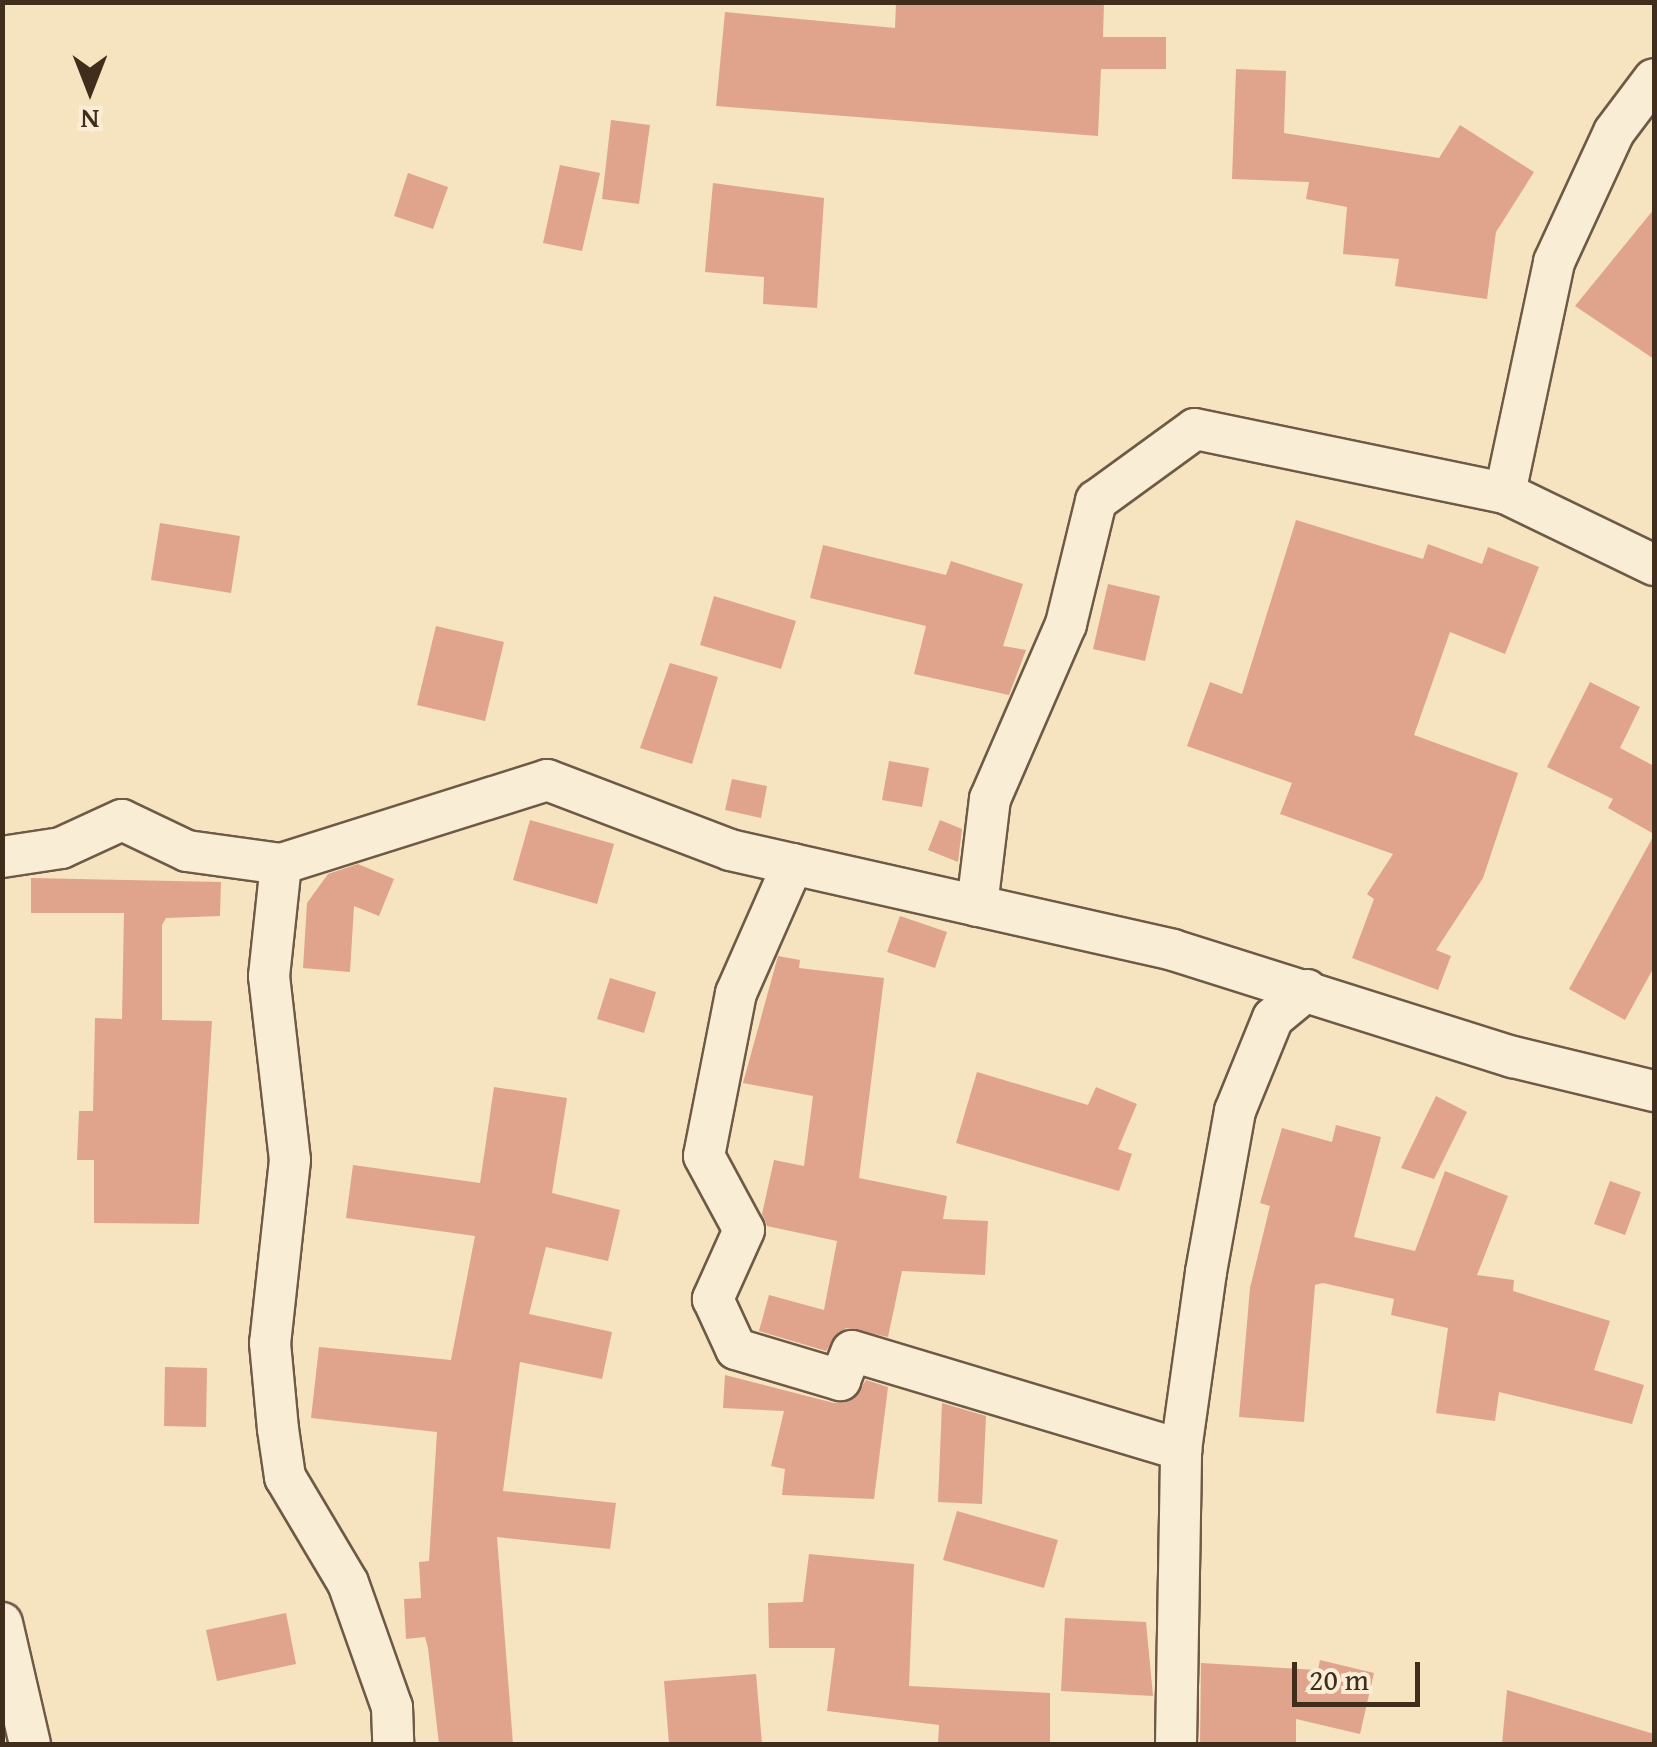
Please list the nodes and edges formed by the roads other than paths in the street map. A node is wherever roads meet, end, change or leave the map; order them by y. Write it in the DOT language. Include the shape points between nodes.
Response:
graph roads {
  1 [pos="1654,79"];
  2 [pos="1505,493"];
  3 [pos="1654,564"];
  4 [pos="2,858"];
  5 [pos="281,864"];
  6 [pos="793,864"];
  7 [pos="977,906"];
  8 [pos="1307,990"];
  9 [pos="1654,1091"];
  10 [pos="1181,1450"];
  11 [pos="2,1623"];
  12 [pos="30,1744"];
  13 [pos="392,1744"];
  14 [pos="1176,1744"];
  1 -- 2 [label="street" via="1614,132 1554,262"];
  2 -- 3 [label="street"];
  2 -- 7 [label="street" via="1195,429 1096,501 1066,624 990,798"];
  4 -- 5 [label="street" via="61,848 122,820 186,851"];
  5 -- 6 [label="street" via="547,780"];
  5 -- 13 [label="street" via="269,976 290,1160 270,1343 284,1477 348,1583 392,1706"];
  6 -- 7 [label="street"];
  6 -- 10 [label="street" via="736,992 704,1156 744,1230 713,1299 736,1349 840,1380 852,1351"];
  7 -- 8 [label="street"];
  8 -- 9 [label="street" via="1513,1057"];
  8 -- 10 [label="street" via="1274,1018 1235,1111"];
  10 -- 14 [label="street"];
  11 -- 12 [label="street"];
}
